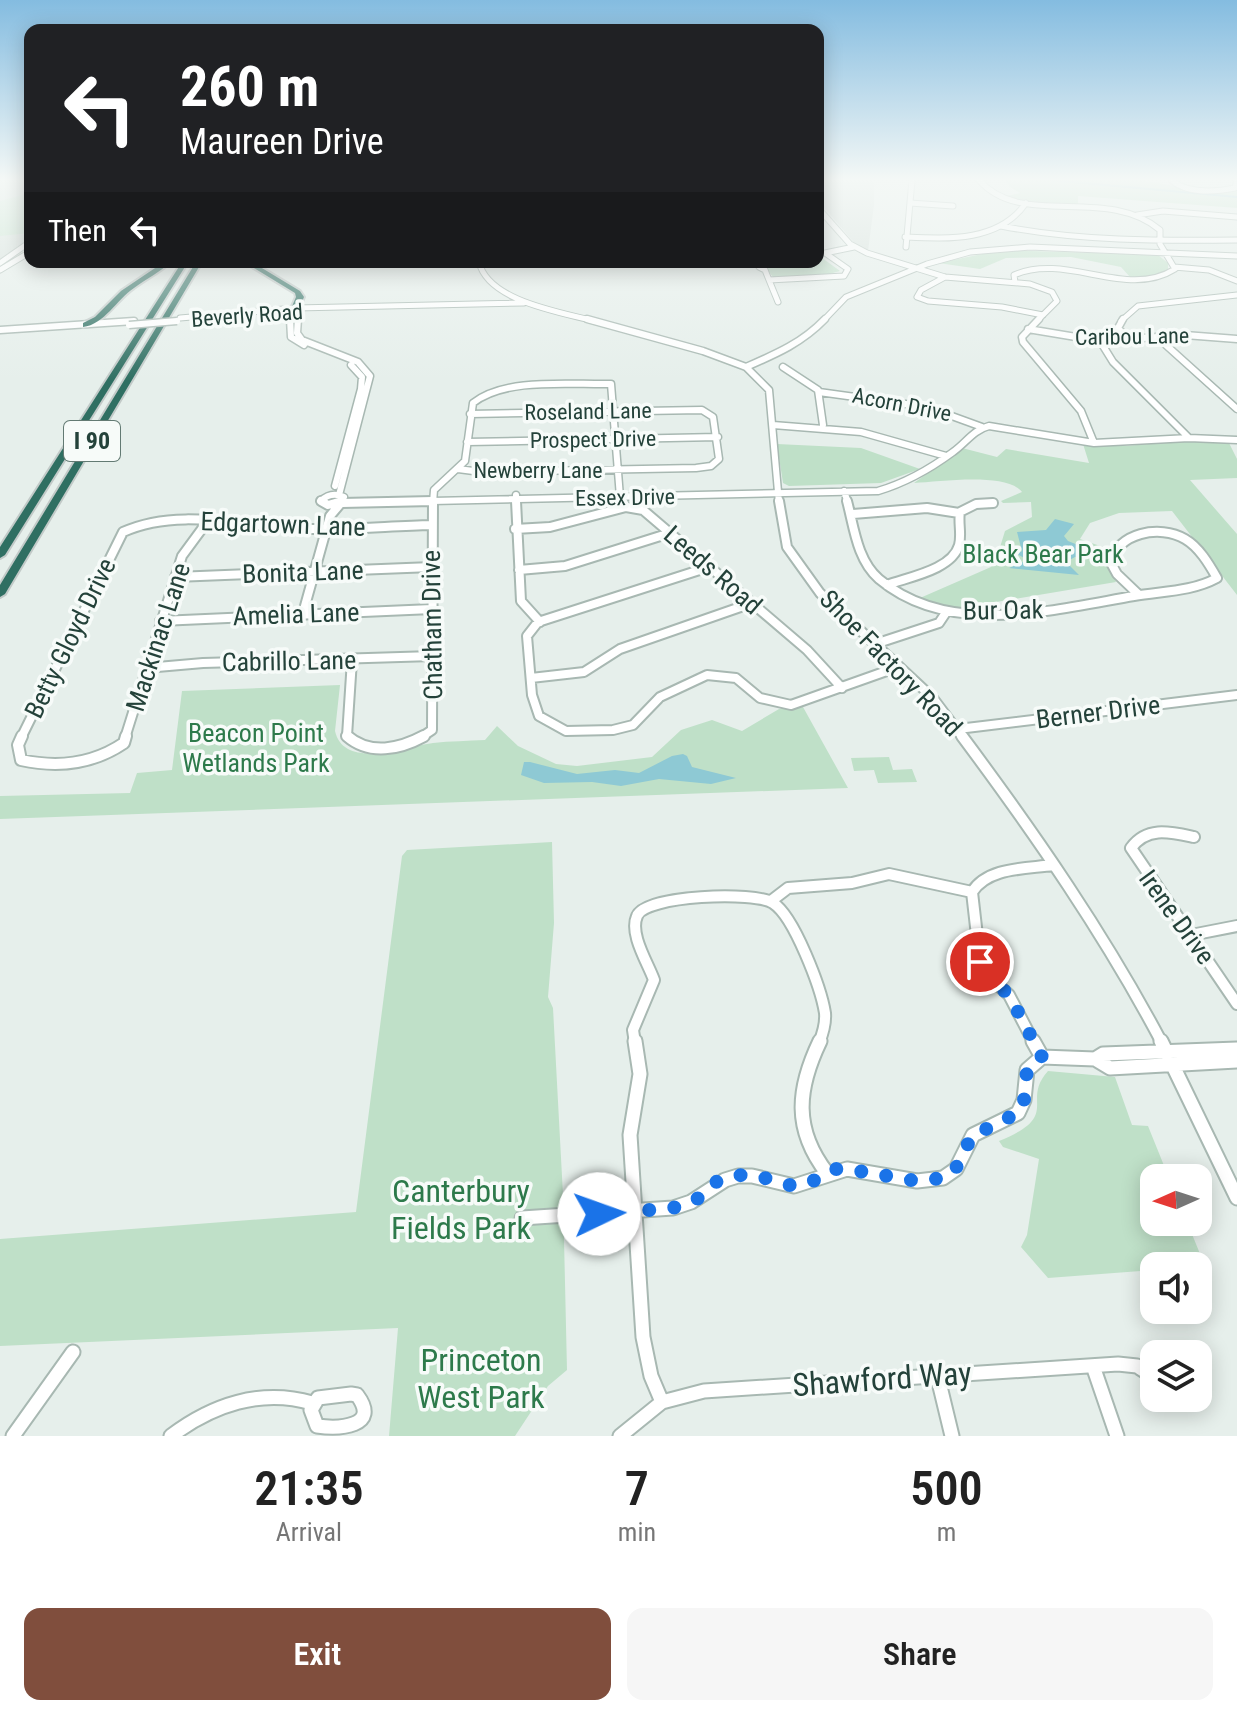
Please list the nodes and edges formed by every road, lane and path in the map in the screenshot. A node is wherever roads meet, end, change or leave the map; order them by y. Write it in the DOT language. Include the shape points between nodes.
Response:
graph roads {
  1 [pos="23,247"];
  2 [pos="854,247"];
  3 [pos="1162,247"];
  4 [pos="1164,252"];
  5 [pos="24,256"];
  6 [pos="1237,256"];
  7 [pos="0,263"];
  8 [pos="1174,267"];
  9 [pos="159,268"];
  10 [pos="181,268"];
  11 [pos="195,268"];
  12 [pos="258,268"];
  13 [pos="480,268"];
  14 [pos="761,268"];
  15 [pos="913,269"];
  16 [pos="0,270"];
  17 [pos="945,277"];
  18 [pos="769,280"];
  19 [pos="1237,281"];
  20 [pos="1015,282"];
  21 [pos="1237,295"];
  22 [pos="917,297"];
  23 [pos="906,299"];
  24 [pos="778,302"];
  25 [pos="528,303"];
  26 [pos="105,309"];
  27 [pos="295,309"];
  28 [pos="1043,315"];
  29 [pos="86,325"];
  30 [pos="104,326"];
  31 [pos="1028,329"];
  32 [pos="0,331"];
  33 [pos="1157,337"];
  34 [pos="1127,338"];
  35 [pos="1237,339"];
  36 [pos="1100,341"];
  37 [pos="746,367"];
  38 [pos="783,367"];
  39 [pos="819,392"];
  40 [pos="1237,408"];
  41 [pos="613,410"];
  42 [pos="470,414"];
  43 [pos="773,425"];
  44 [pos="823,425"];
  45 [pos="982,427"];
  46 [pos="718,437"];
  47 [pos="1189,438"];
  48 [pos="615,439"];
  49 [pos="1237,440"];
  50 [pos="467,442"];
  51 [pos="1094,443"];
  52 [pos="946,456"];
  53 [pos="458,469"];
  54 [pos="618,469"];
  55 [pos="844,490"];
  56 [pos="778,492"];
  57 [pos="620,494"];
  58 [pos="516,496"];
  59 [pos="340,498"];
  60 [pos="435,498"];
  61 [pos="993,503"];
  62 [pos="959,513"];
  63 [pos="853,514"];
  64 [pos="330,516"];
  65 [pos="207,522"];
  66 [pos="135,523"];
  67 [pos="431,525"];
  68 [pos="326,528"];
  69 [pos="515,529"];
  70 [pos="670,533"];
  71 [pos="0,555"];
  72 [pos="432,567"];
  73 [pos="709,567"];
  74 [pos="519,570"];
  75 [pos="315,571"];
  76 [pos="175,577"];
  77 [pos="887,585"];
  78 [pos="0,594"];
  79 [pos="1139,595"];
  80 [pos="752,603"];
  81 [pos="432,609"];
  82 [pos="947,611"];
  83 [pos="303,613"];
  84 [pos="160,621"];
  85 [pos="540,622"];
  86 [pos="875,644"];
  87 [pos="433,656"];
  88 [pos="352,660"];
  89 [pos="898,667"];
  90 [pos="146,668"];
  91 [pos="531,678"];
  92 [pos="842,688"];
  93 [pos="1237,695"];
  94 [pos="958,729"];
  95 [pos="113,753"];
  96 [pos="1194,837"];
  97 [pos="1053,865"];
  98 [pos="972,892"];
  99 [pos="771,901"];
  100 [pos="1237,926"];
  101 [pos="1191,935"];
  102 [pos="1237,1004"];
  103 [pos="1237,1049"];
  104 [pos="1167,1052"];
  105 [pos="1042,1057"];
  106 [pos="1095,1059"];
  107 [pos="1237,1061"];
  108 [pos="1173,1065"];
  109 [pos="827,1173"];
  110 [pos="1237,1198"];
  111 [pos="635,1212"];
  112 [pos="522,1218"];
  113 [pos="73,1352"];
  114 [pos="1093,1366"];
  115 [pos="1140,1369"];
  116 [pos="937,1374"];
  117 [pos="662,1402"];
  118 [pos="312,1403"];
  119 [pos="13,1436"];
  120 [pos="171,1436"];
  121 [pos="620,1436"];
  122 [pos="952,1436"];
  123 [pos="1117,1436"];
  1 -- 7 [label="street"];
  2 -- 15 [label="street"];
  2 -- 18 [label="street" via="825,253 848,269 844,276"];
  3 -- 4 [label="street"];
  4 -- 6 [label="street"];
  4 -- 8 [label="street"];
  4 -- 15 [label="street" via="999,248"];
  5 -- 16 [label="street"];
  8 -- 19 [label="street" via="1209,270"];
  8 -- 20 [label="street" via="1168,276 1132,279 1037,266 1017,271"];
  9 -- 26 [label="highway"];
  10 -- 71 [label="highway, I 90"];
  11 -- 78 [label="highway, I 90"];
  12 -- 27 [label="highway" via="293,287 300,297"];
  13 -- 25 [label="street" via="493,286"];
  14 -- 18 [label="street"];
  15 -- 17 [label="street"];
  15 -- 37 [label="street" via="846,297 801,341"];
  17 -- 20 [label="street"];
  17 -- 22 [label="street"];
  18 -- 24 [label="street"];
  20 -- 28 [label="street" via="1056,296"];
  21 -- 34 [label="street" via="1138,306 1118,324"];
  22 -- 23 [label="street"];
  22 -- 28 [label="street"];
  25 -- 27 [label="street, Beverly Road"];
  25 -- 37 [label="street"];
  26 -- 29 [label="highway"];
  26 -- 30 [label="highway"];
  27 -- 30 [label="street, Beverly Road, bridge"];
  27 -- 59 [label="street" via="290,314 291,337 363,371 370,384"];
  28 -- 31 [label="street"];
  29 -- 30 [label="street, Beverly Road"];
  29 -- 32 [label="street, Beverly Road"];
  30 -- 32 [label="street, Beverly Road"];
  31 -- 36 [label="street, Caribou Lane"];
  31 -- 51 [label="street" via="1023,342 1081,411"];
  33 -- 34 [label="street, Caribou Lane"];
  33 -- 35 [label="street, Caribou Lane"];
  33 -- 40 [label="street"];
  34 -- 36 [label="street, Caribou Lane"];
  36 -- 47 [label="street" via="1113,362"];
  37 -- 43 [label="street, Shoe Factory Road" via="769,390"];
  38 -- 39 [label="street"];
  39 -- 44 [label="street"];
  39 -- 45 [label="street, Acorn Drive" via="851,393 954,414"];
  41 -- 42 [label="street, Roseland Lane"];
  41 -- 42 [label="street" via="611,384 508,387 478,397"];
  41 -- 46 [label="street, Roseland Lane" via="706,411"];
  41 -- 48 [label="street"];
  42 -- 50 [label="street"];
  43 -- 44 [label="street"];
  43 -- 56 [label="street, Shoe Factory Road"];
  44 -- 52 [label="street" via="877,432"];
  45 -- 51 [label="street"];
  45 -- 52 [label="street, Essex Drive"];
  46 -- 48 [label="street, Prospect Drive"];
  46 -- 54 [label="street, Newberry Lane" via="719,459 714,464"];
  47 -- 49 [label="street"];
  47 -- 51 [label="street"];
  48 -- 50 [label="street, Prospect Drive"];
  48 -- 54 [label="street"];
  50 -- 53 [label="street" via="465,461"];
  52 -- 55 [label="street, Essex Drive" via="907,482 878,491"];
  53 -- 54 [label="street, Newberry Lane"];
  53 -- 60 [label="street" via="436,486"];
  54 -- 57 [label="street"];
  55 -- 56 [label="street, Essex Drive"];
  55 -- 63 [label="street, Bur Oak"];
  56 -- 57 [label="street, Essex Drive"];
  56 -- 86 [label="street, Shoe Factory Road" via="787,547 820,593"];
  57 -- 58 [label="street, Essex Drive"];
  58 -- 60 [label="street, Essex Drive"];
  58 -- 69 [label="street"];
  59 -- 60 [label="street, Essex Drive"];
  59 -- 64 [label="street"];
  59 -- 64 [label="street, Essex Drive" via="328,505"];
  60 -- 67 [label="street, Chatham Drive"];
  61 -- 62 [label="street" via="976,503"];
  62 -- 63 [label="street" via="927,508"];
  62 -- 77 [label="street" via="956,553"];
  63 -- 77 [label="street, Bur Oak" via="862,560"];
  64 -- 68 [label="street"];
  65 -- 66 [label="street, Edgartown Lane"];
  65 -- 68 [label="street, Edgartown Lane"];
  65 -- 76 [label="street, Mackinac Lane" via="182,556"];
  66 -- 95 [label="street, Betty Gloyd Drive" via="123,532 18,745 21,760 31,762 87,762"];
  67 -- 68 [label="street, Edgartown Lane"];
  67 -- 72 [label="street, Chatham Drive"];
  68 -- 75 [label="street"];
  69 -- 70 [label="street, Leeds Road" via="550,527 626,507 643,510"];
  69 -- 74 [label="street"];
  70 -- 73 [label="street, Leeds Road"];
  70 -- 74 [label="street" via="565,566"];
  72 -- 75 [label="street, Bonita Lane"];
  72 -- 81 [label="street, Chatham Drive"];
  73 -- 80 [label="street, Leeds Road"];
  73 -- 85 [label="street"];
  74 -- 85 [label="street" via="521,601"];
  75 -- 76 [label="street, Bonita Lane"];
  75 -- 83 [label="street"];
  76 -- 84 [label="street, Mackinac Lane"];
  77 -- 82 [label="street, Bur Oak"];
  79 -- 79 [label="street, Bur Oak" via="1111,563 1114,549 1127,538 1179,536 1217,578"];
  79 -- 82 [label="street, Bur Oak" via="1011,616"];
  80 -- 91 [label="street" via="620,649 584,672"];
  80 -- 92 [label="street, Leeds Road"];
  81 -- 83 [label="street, Amelia Lane"];
  81 -- 87 [label="street, Chatham Drive"];
  82 -- 86 [label="street" via="939,623"];
  83 -- 84 [label="street, Amelia Lane"];
  84 -- 90 [label="street, Mackinac Lane"];
  85 -- 91 [label="street" via="527,636"];
  86 -- 89 [label="street, Shoe Factory Road"];
  87 -- 88 [label="street, Cabrillo Lane"];
  87 -- 88 [label="street, Chatham Drive" via="432,730 407,746 366,748 347,736"];
  88 -- 90 [label="street, Cabrillo Lane"];
  89 -- 92 [label="street"];
  89 -- 94 [label="street, Shoe Factory Road"];
  90 -- 95 [label="street, Mackinac Lane" via="124,743"];
  91 -- 92 [label="street" via="539,716 566,731 590,732 633,725 660,697 707,675 736,678 760,698 791,705"];
  93 -- 94 [label="street, Berner Drive"];
  94 -- 97 [label="street, Shoe Factory Road"];
  96 -- 101 [label="street, Irene Drive" via="1148,832 1131,848"];
  97 -- 98 [label="street" via="991,875"];
  97 -- 104 [label="street, Shoe Factory Road" via="1128,979"];
  98 -- 99 [label="street" via="889,874 852,883 794,886"];
  98 -- 105 [label="street" via="982,968 1009,995"];
  99 -- 109 [label="street" via="787,918 825,1014 801,1090 809,1141"];
  99 -- 111 [label="street" via="664,900 637,915 635,930 654,980 633,1036 640,1074 630,1135"];
  100 -- 101 [label="street"];
  101 -- 102 [label="street, Irene Drive"];
  103 -- 104 [label="street"];
  104 -- 106 [label="street" via="1103,1054"];
  104 -- 108 [label="street, Shoe Factory Road"];
  105 -- 106 [label="street"];
  105 -- 109 [label="street" via="1027,1070 1018,1113 972,1136 955,1170 944,1178 916,1181 847,1169"];
  106 -- 108 [label="street" via="1110,1068"];
  107 -- 108 [label="street"];
  108 -- 110 [label="street, Shoe Factory Road"];
  109 -- 111 [label="street" via="793,1186 737,1175 716,1182 696,1200"];
  111 -- 112 [label="street"];
  111 -- 117 [label="street" via="643,1337"];
  113 -- 119 [label="street"];
  114 -- 115 [label="street, Shawford Way" via="1130,1364"];
  114 -- 116 [label="street, Shawford Way"];
  114 -- 123 [label="street"];
  116 -- 117 [label="street, Shawford Way" via="704,1391"];
  116 -- 122 [label="street"];
  117 -- 121 [label="street, Shawford Way"];
  118 -- 120 [label="street" via="284,1398 229,1404"];
}
